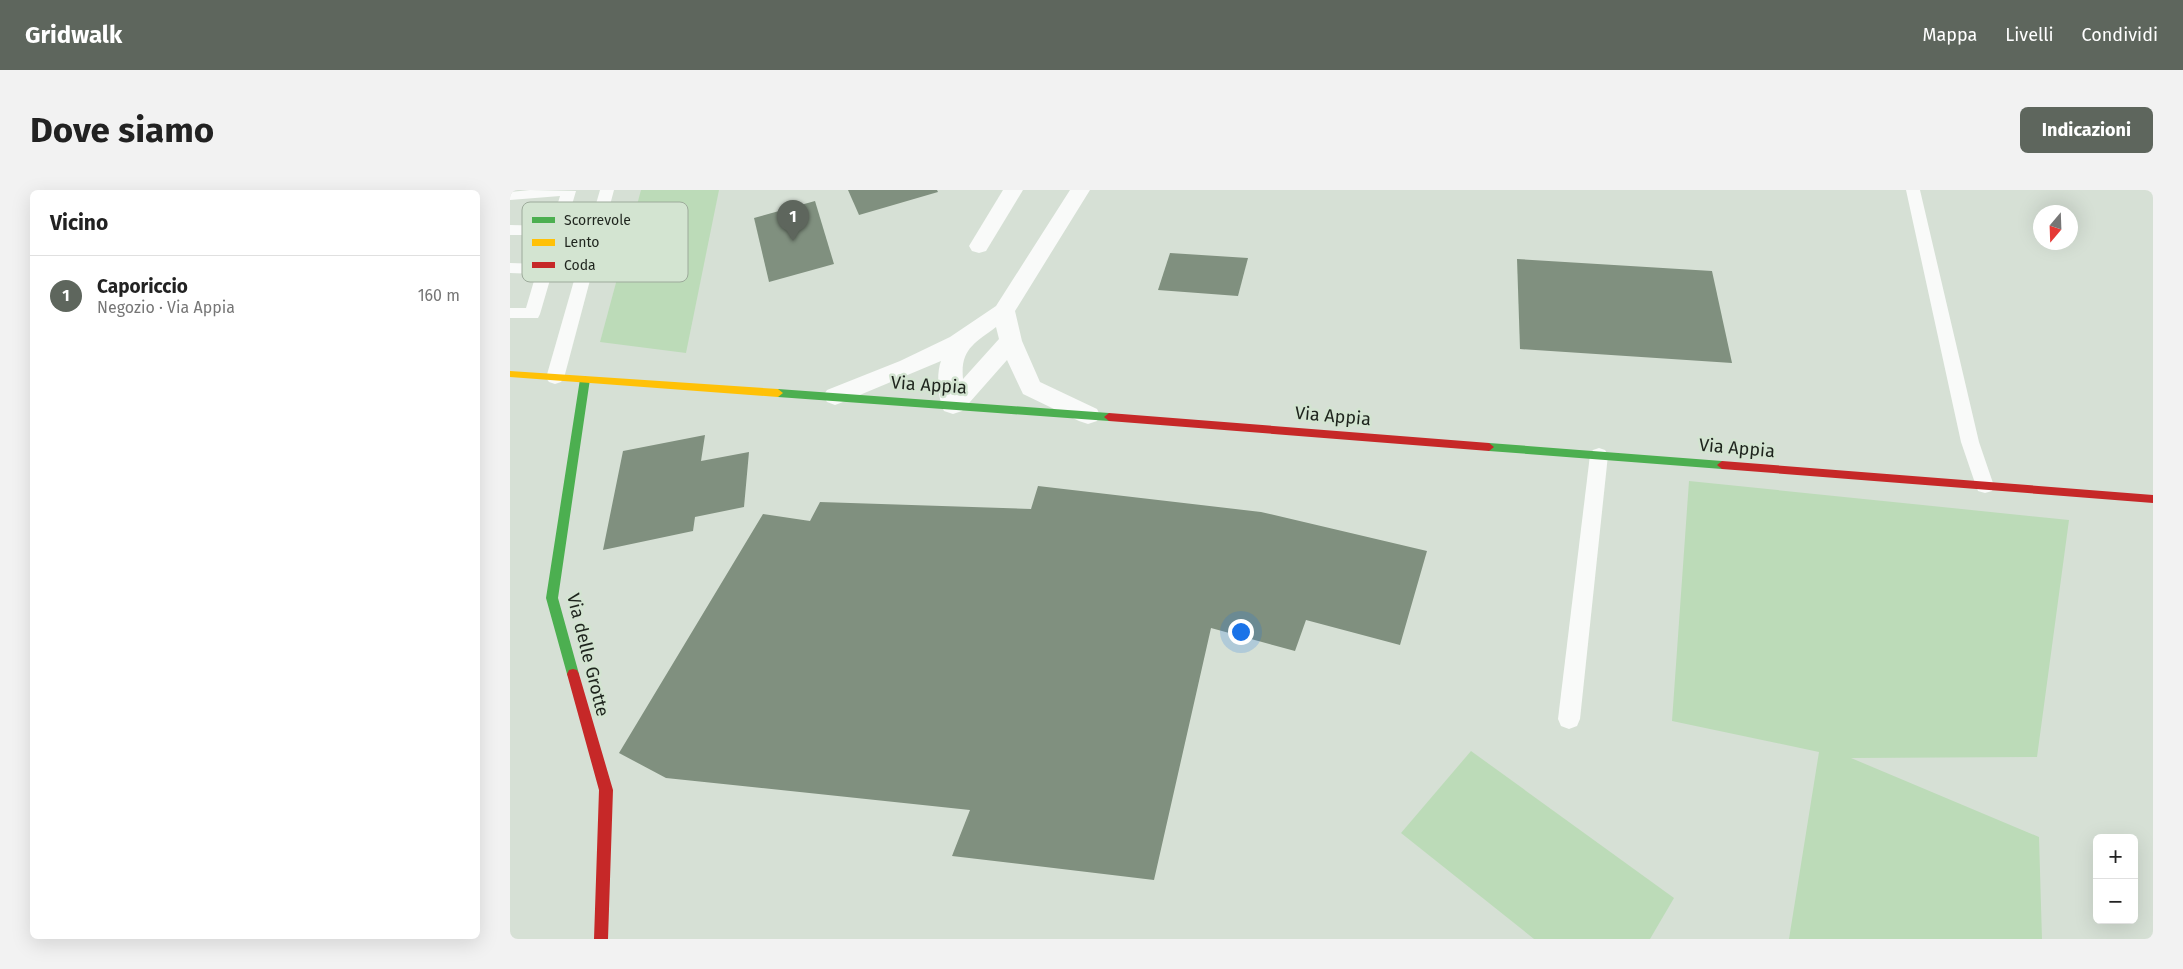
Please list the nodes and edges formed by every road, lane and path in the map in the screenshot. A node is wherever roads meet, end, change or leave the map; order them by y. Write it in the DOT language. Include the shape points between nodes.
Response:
graph roads {
  1 [pos="1013,190"];
  2 [pos="1080,190"];
  3 [pos="1913,190"];
  4 [pos="510,196"];
  5 [pos="566,202"];
  6 [pos="979,246"];
  7 [pos="542,282"];
  8 [pos="581,282"];
  9 [pos="1004,311"];
  10 [pos="510,313"];
  11 [pos="1010,341"];
  12 [pos="958,343"];
  13 [pos="514,377"];
  14 [pos="554,378"];
  15 [pos="585,379"];
  16 [pos="835,396"];
  17 [pos="953,405"];
  18 [pos="1088,414"];
  19 [pos="1599,455"];
  20 [pos="1985,486"];
  21 [pos="2153,498"];
  22 [pos="1569,719"];
  23 [pos="601,939"];
  1 -- 6 [label="street"];
  2 -- 9 [label="street"];
  3 -- 20 [label="lane" via="1970,442"];
  4 -- 5 [label="lane" via="569,191"];
  7 -- 10 [label="lane" via="532,314"];
  8 -- 14 [label="lane"];
  9 -- 11 [label="street"];
  9 -- 12 [label="street"];
  11 -- 17 [label="street"];
  11 -- 18 [label="street" via="1031,388"];
  12 -- 16 [label="street"];
  12 -- 17 [label="street" via="950,368"];
  13 -- 14 [label="main road, Via Appia"];
  14 -- 15 [label="main road, Via Appia"];
  15 -- 16 [label="main road, Via Appia"];
  15 -- 23 [label="main road, Via delle Grotte" via="552,598 606,790"];
  16 -- 17 [label="main road, Via Appia"];
  17 -- 18 [label="main road, Via Appia"];
  18 -- 19 [label="main road, Via Appia"];
  19 -- 20 [label="main road, Via Appia"];
  19 -- 22 [label="lane"];
  20 -- 21 [label="main road, Via Appia"];
}
